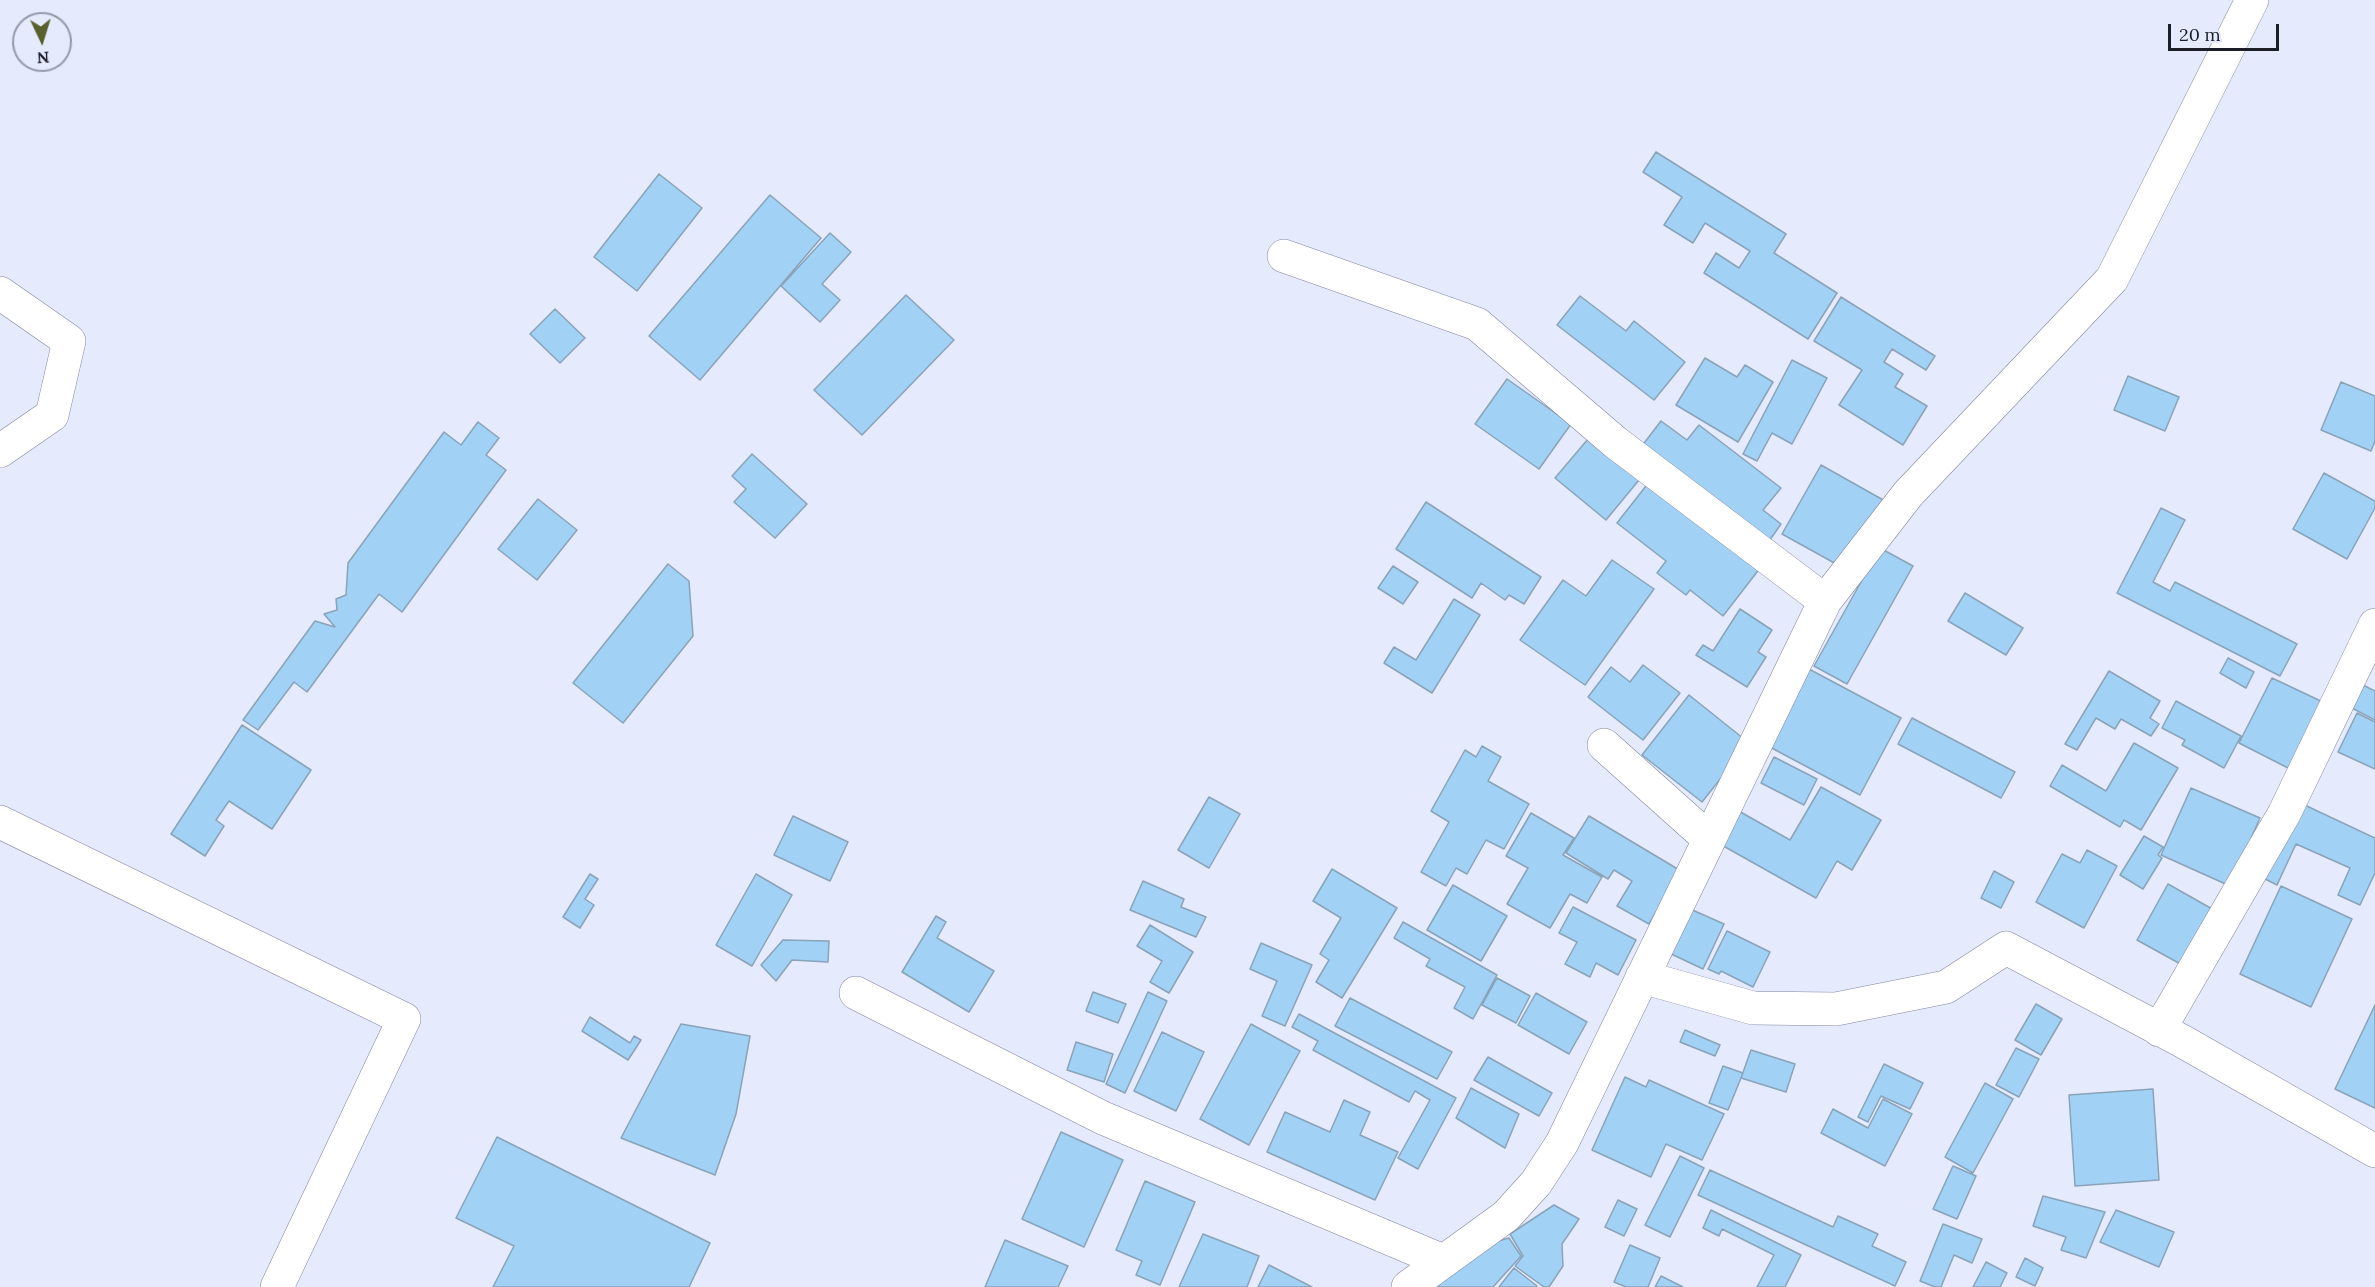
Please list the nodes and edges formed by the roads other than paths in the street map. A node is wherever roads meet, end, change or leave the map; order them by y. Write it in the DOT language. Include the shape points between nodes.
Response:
graph roads {
  1 [pos="2252,0"];
  2 [pos="1284,256"];
  3 [pos="0,293"];
  4 [pos="0,451"];
  5 [pos="1825,601"];
  6 [pos="2375,625"];
  7 [pos="1604,745"];
  8 [pos="0,822"];
  9 [pos="1709,839"];
  10 [pos="1642,977"];
  11 [pos="856,993"];
  12 [pos="2159,1030"];
  13 [pos="2375,1151"];
  14 [pos="1443,1261"];
  15 [pos="277,1287"];
  16 [pos="1408,1287"];
  1 -- 5 [label="street" via="2112,279 1908,494"];
  2 -- 5 [label="street" via="1478,324 1616,442"];
  3 -- 4 [label="street" via="69,341 52,416"];
  5 -- 9 [label="street"];
  6 -- 12 [label="street" via="2284,814"];
  7 -- 9 [label="street"];
  8 -- 15 [label="street" via="404,1019"];
  9 -- 10 [label="street"];
  10 -- 12 [label="street" via="1753,1008 1836,1009 1946,987 2006,948"];
  10 -- 14 [label="street" via="1562,1143 1536,1183 1506,1216"];
  11 -- 14 [label="street" via="1103,1118"];
  12 -- 13 [label="street"];
  14 -- 16 [label="street"];
}
